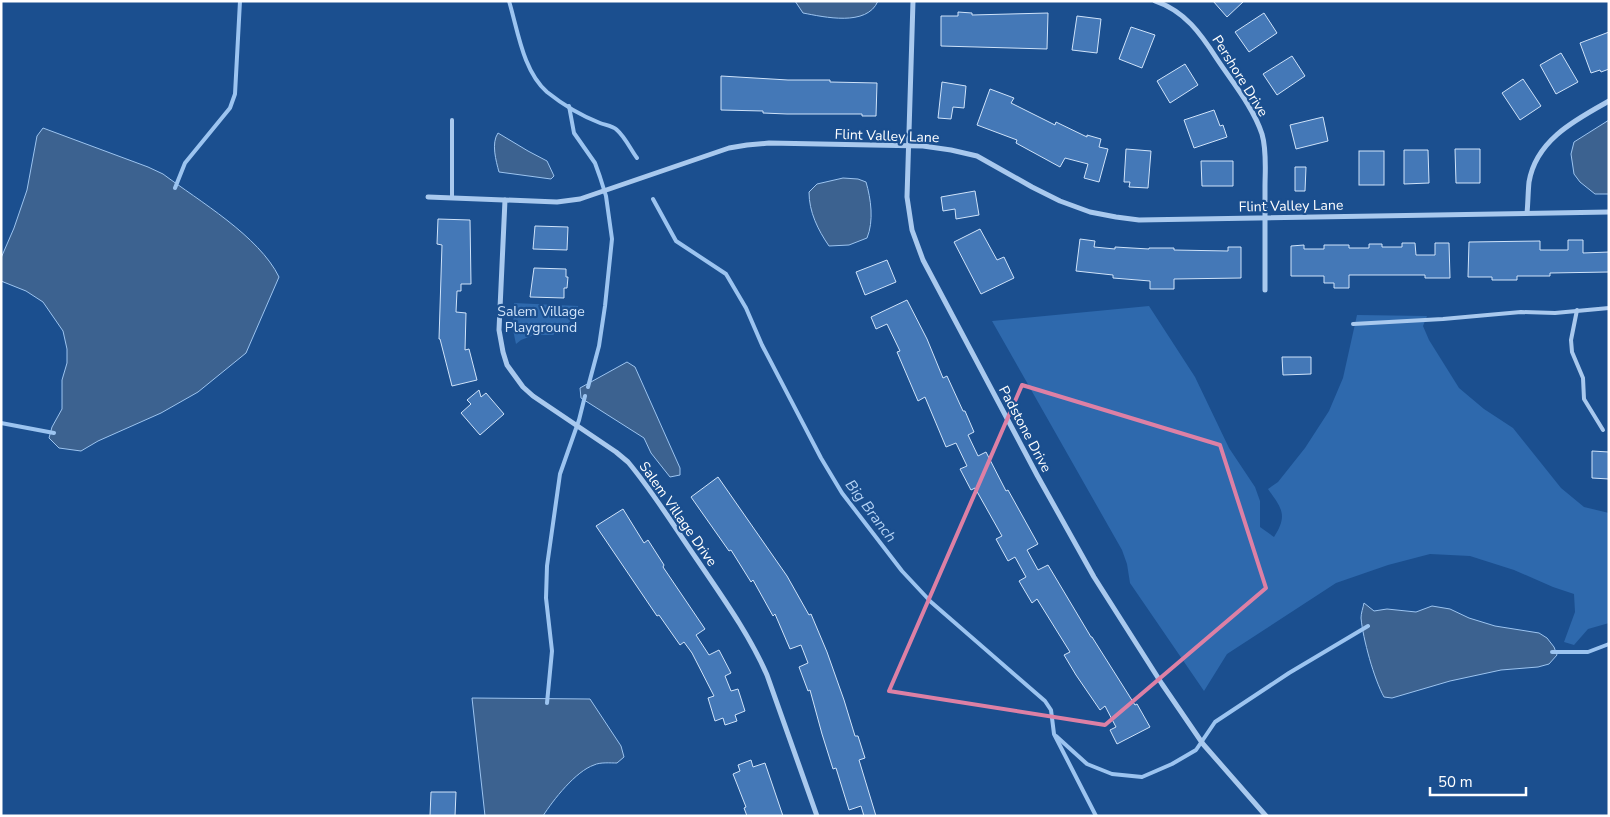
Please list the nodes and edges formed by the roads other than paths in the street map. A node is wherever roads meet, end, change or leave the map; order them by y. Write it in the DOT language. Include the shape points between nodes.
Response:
graph roads {
  1 [pos="913,1"];
  2 [pos="1155,1"];
  3 [pos="1609,101"];
  4 [pos="452,120"];
  5 [pos="908,146"];
  6 [pos="428,197"];
  7 [pos="452,198"];
  8 [pos="505,200"];
  9 [pos="1609,212"];
  10 [pos="1527,213"];
  11 [pos="1265,218"];
  12 [pos="1266,290"];
  13 [pos="1609,308"];
  14 [pos="1577,310"];
  15 [pos="1353,324"];
  16 [pos="1602,430"];
  17 [pos="817,816"];
  18 [pos="1266,816"];
  1 -- 5 [label="street, Padstone Drive"];
  2 -- 11 [label="street, Pershore Drive" via="1177,12 1204,38 1257,122 1264,159"];
  3 -- 10 [label="street" via="1567,125 1544,148 1529,180"];
  4 -- 7 [label="lane"];
  5 -- 8 [label="street, Flint Valley Lane" via="747,145 729,148 580,199 557,202"];
  5 -- 11 [label="street, Flint Valley Lane" via="977,156 1060,201 1090,212 1139,220"];
  5 -- 18 [label="street, Padstone Drive" via="909,214 917,245 1037,475 1094,577 1162,684 1203,744"];
  6 -- 7 [label="street, Flint Valley Lane"];
  7 -- 8 [label="street, Flint Valley Lane"];
  8 -- 17 [label="street, Salem Village Drive" via="499,330 507,364 533,396 628,462 659,504 759,657"];
  9 -- 10 [label="street, Flint Valley Lane"];
  10 -- 11 [label="street, Flint Valley Lane"];
  11 -- 12 [label="street, Pershore Drive"];
  13 -- 14 [label="lane"];
  14 -- 15 [label="lane"];
  14 -- 16 [label="lane" via="1572,352 1583,378 1584,399"];
}
